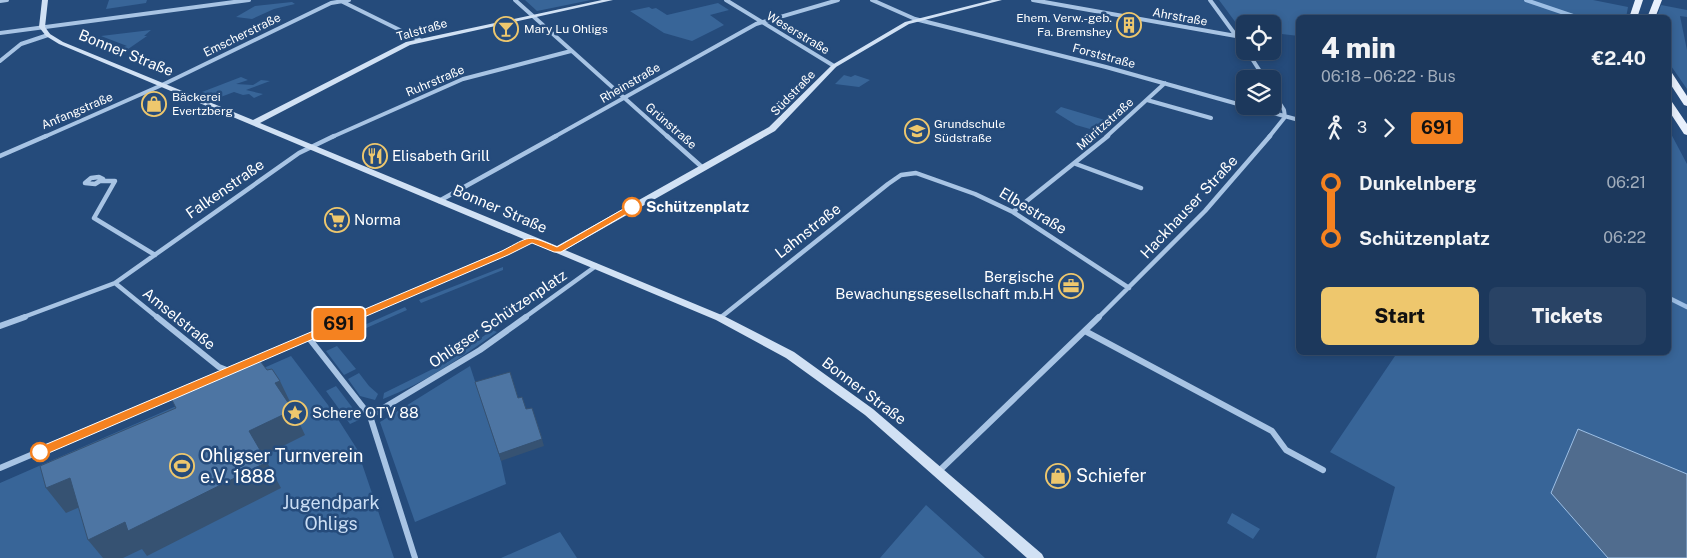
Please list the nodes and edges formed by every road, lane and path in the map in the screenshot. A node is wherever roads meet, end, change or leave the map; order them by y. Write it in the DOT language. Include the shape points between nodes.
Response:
graph roads {
  1 [pos="7,0"];
  2 [pos="45,0"];
  3 [pos="250,0"];
  4 [pos="349,0"];
  5 [pos="515,0"];
  6 [pos="610,0"];
  7 [pos="726,0"];
  8 [pos="838,0"];
  9 [pos="872,0"];
  10 [pos="999,0"];
  11 [pos="1033,0"];
  12 [pos="1210,0"];
  13 [pos="1639,0"];
  14 [pos="1658,0"];
  15 [pos="0,1"];
  16 [pos="330,2"];
  17 [pos="343,2"];
  18 [pos="1634,15"];
  19 [pos="1652,15"];
  20 [pos="532,16"];
  21 [pos="915,19"];
  22 [pos="762,22"];
  23 [pos="42,27"];
  24 [pos="0,33"];
  25 [pos="48,35"];
  26 [pos="1236,36"];
  27 [pos="420,40"];
  28 [pos="572,51"];
  29 [pos="0,61"];
  30 [pos="834,66"];
  31 [pos="1671,78"];
  32 [pos="1165,83"];
  33 [pos="162,85"];
  34 [pos="624,98"];
  35 [pos="1147,100"];
  36 [pos="1236,103"];
  37 [pos="1687,103"];
  38 [pos="1281,105"];
  39 [pos="1671,107"];
  40 [pos="1278,115"];
  41 [pos="1285,117"];
  42 [pos="1211,118"];
  43 [pos="1296,119"];
  44 [pos="254,122"];
  45 [pos="1687,132"];
  46 [pos="312,146"];
  47 [pos="0,156"];
  48 [pos="1076,164"];
  49 [pos="703,168"];
  50 [pos="916,173"];
  51 [pos="100,181"];
  52 [pos="1141,188"];
  53 [pos="439,200"];
  54 [pos="1013,212"];
  55 [pos="532,240"];
  56 [pos="557,250"];
  57 [pos="155,255"];
  58 [pos="596,266"];
  59 [pos="115,284"];
  60 [pos="1129,288"];
  61 [pos="720,318"];
  62 [pos="0,326"];
  63 [pos="1085,331"];
  64 [pos="308,337"];
  65 [pos="246,364"];
  66 [pos="237,367"];
  67 [pos="228,371"];
  68 [pos="220,375"];
  69 [pos="184,390"];
  70 [pos="370,416"];
  71 [pos="0,468"];
  72 [pos="1323,470"];
  73 [pos="938,473"];
  74 [pos="415,558"];
  75 [pos="1037,558"];
  1 -- 15 [label="street"];
  2 -- 23 [label="main road"];
  3 -- 23 [label="street"];
  4 -- 17 [label="street"];
  5 -- 20 [label="street, Grünstraße"];
  6 -- 20 [label="main road, Talstraße"];
  7 -- 22 [label="street, Weserstraße"];
  8 -- 22 [label="street, Rheinstraße"];
  9 -- 21 [label="street, Forststraße"];
  10 -- 21 [label="main road, Südstraße"];
  11 -- 26 [label="street, Ahrstraße"];
  12 -- 26 [label="street"];
  13 -- 18 [label="main road"];
  14 -- 19 [label="main road"];
  16 -- 17 [label="street"];
  16 -- 33 [label="street, Emscherstraße"];
  17 -- 27 [label="street"];
  20 -- 27 [label="main road, Talstraße"];
  20 -- 28 [label="street, Grünstraße"];
  21 -- 30 [label="main road, Südstraße"];
  21 -- 32 [label="street, Forststraße"];
  22 -- 30 [label="street, Weserstraße"];
  22 -- 34 [label="street, Rheinstraße"];
  23 -- 24 [label="street"];
  23 -- 25 [label="main road, Bonner Straße"];
  25 -- 29 [label="street" via="21,44"];
  25 -- 33 [label="main road, Bonner Straße" via="61,44"];
  27 -- 44 [label="main road, Talstraße" via="400,47"];
  28 -- 34 [label="street, Grünstraße"];
  28 -- 46 [label="street, Ruhrstraße" via="463,79"];
  30 -- 49 [label="main road, Südstraße" via="778,125"];
  31 -- 37 [label="main road"];
  32 -- 35 [label="street, Müritzstraße"];
  32 -- 36 [label="street, Forststraße"];
  33 -- 44 [label="main road, Bonner Straße"];
  33 -- 47 [label="street, Anfangstraße"];
  34 -- 49 [label="street, Grünstraße"];
  34 -- 53 [label="street, Rheinstraße"];
  35 -- 42 [label="street, Müritzstraße"];
  35 -- 48 [label="street, Müritzstraße"];
  38 -- 41 [label="street"];
  39 -- 45 [label="main road"];
  40 -- 41 [label="street, Forststraße"];
  41 -- 43 [label="street, Forststraße"];
  41 -- 60 [label="street, Hackhauser Straße" via="1209,207"];
  44 -- 46 [label="main road, Bonner Straße"];
  46 -- 53 [label="main road, Bonner Straße"];
  46 -- 57 [label="street, Falkenstraße"];
  48 -- 52 [label="street, Müritzstraße"];
  48 -- 54 [label="street, Müritzstraße"];
  49 -- 56 [label="main road, Südstraße"];
  50 -- 54 [label="street, Elbestraße" via="975,194"];
  50 -- 61 [label="street, Lahnstraße" via="901,175 892,181"];
  51 -- 57 [label="street" via="115,181 94,218"];
  53 -- 55 [label="main road, Bonner Straße"];
  54 -- 60 [label="street, Elbestraße"];
  55 -- 56 [label="main road, Bonner Straße"];
  55 -- 64 [label="street"];
  56 -- 58 [label="main road, Bonner Straße"];
  57 -- 59 [label="street, Falkenstraße"];
  58 -- 61 [label="main road, Bonner Straße"];
  58 -- 70 [label="street, Ohligser Schützenplatz" via="480,350"];
  59 -- 62 [label="street, Falkenstraße"];
  59 -- 67 [label="street, Amselstraße"];
  60 -- 63 [label="street, Hackhauser Straße"];
  61 -- 73 [label="main road, Bonner Straße" via="790,355 869,412"];
  63 -- 72 [label="street" via="1272,431 1286,450"];
  63 -- 73 [label="street, Hackhauser Straße"];
  64 -- 65 [label="street"];
  64 -- 70 [label="street"];
  66 -- 67 [label="street"];
  67 -- 68 [label="street"];
  69 -- 71 [label="street"];
  70 -- 74 [label="street"];
  73 -- 75 [label="main road, Bonner Straße"];
}
